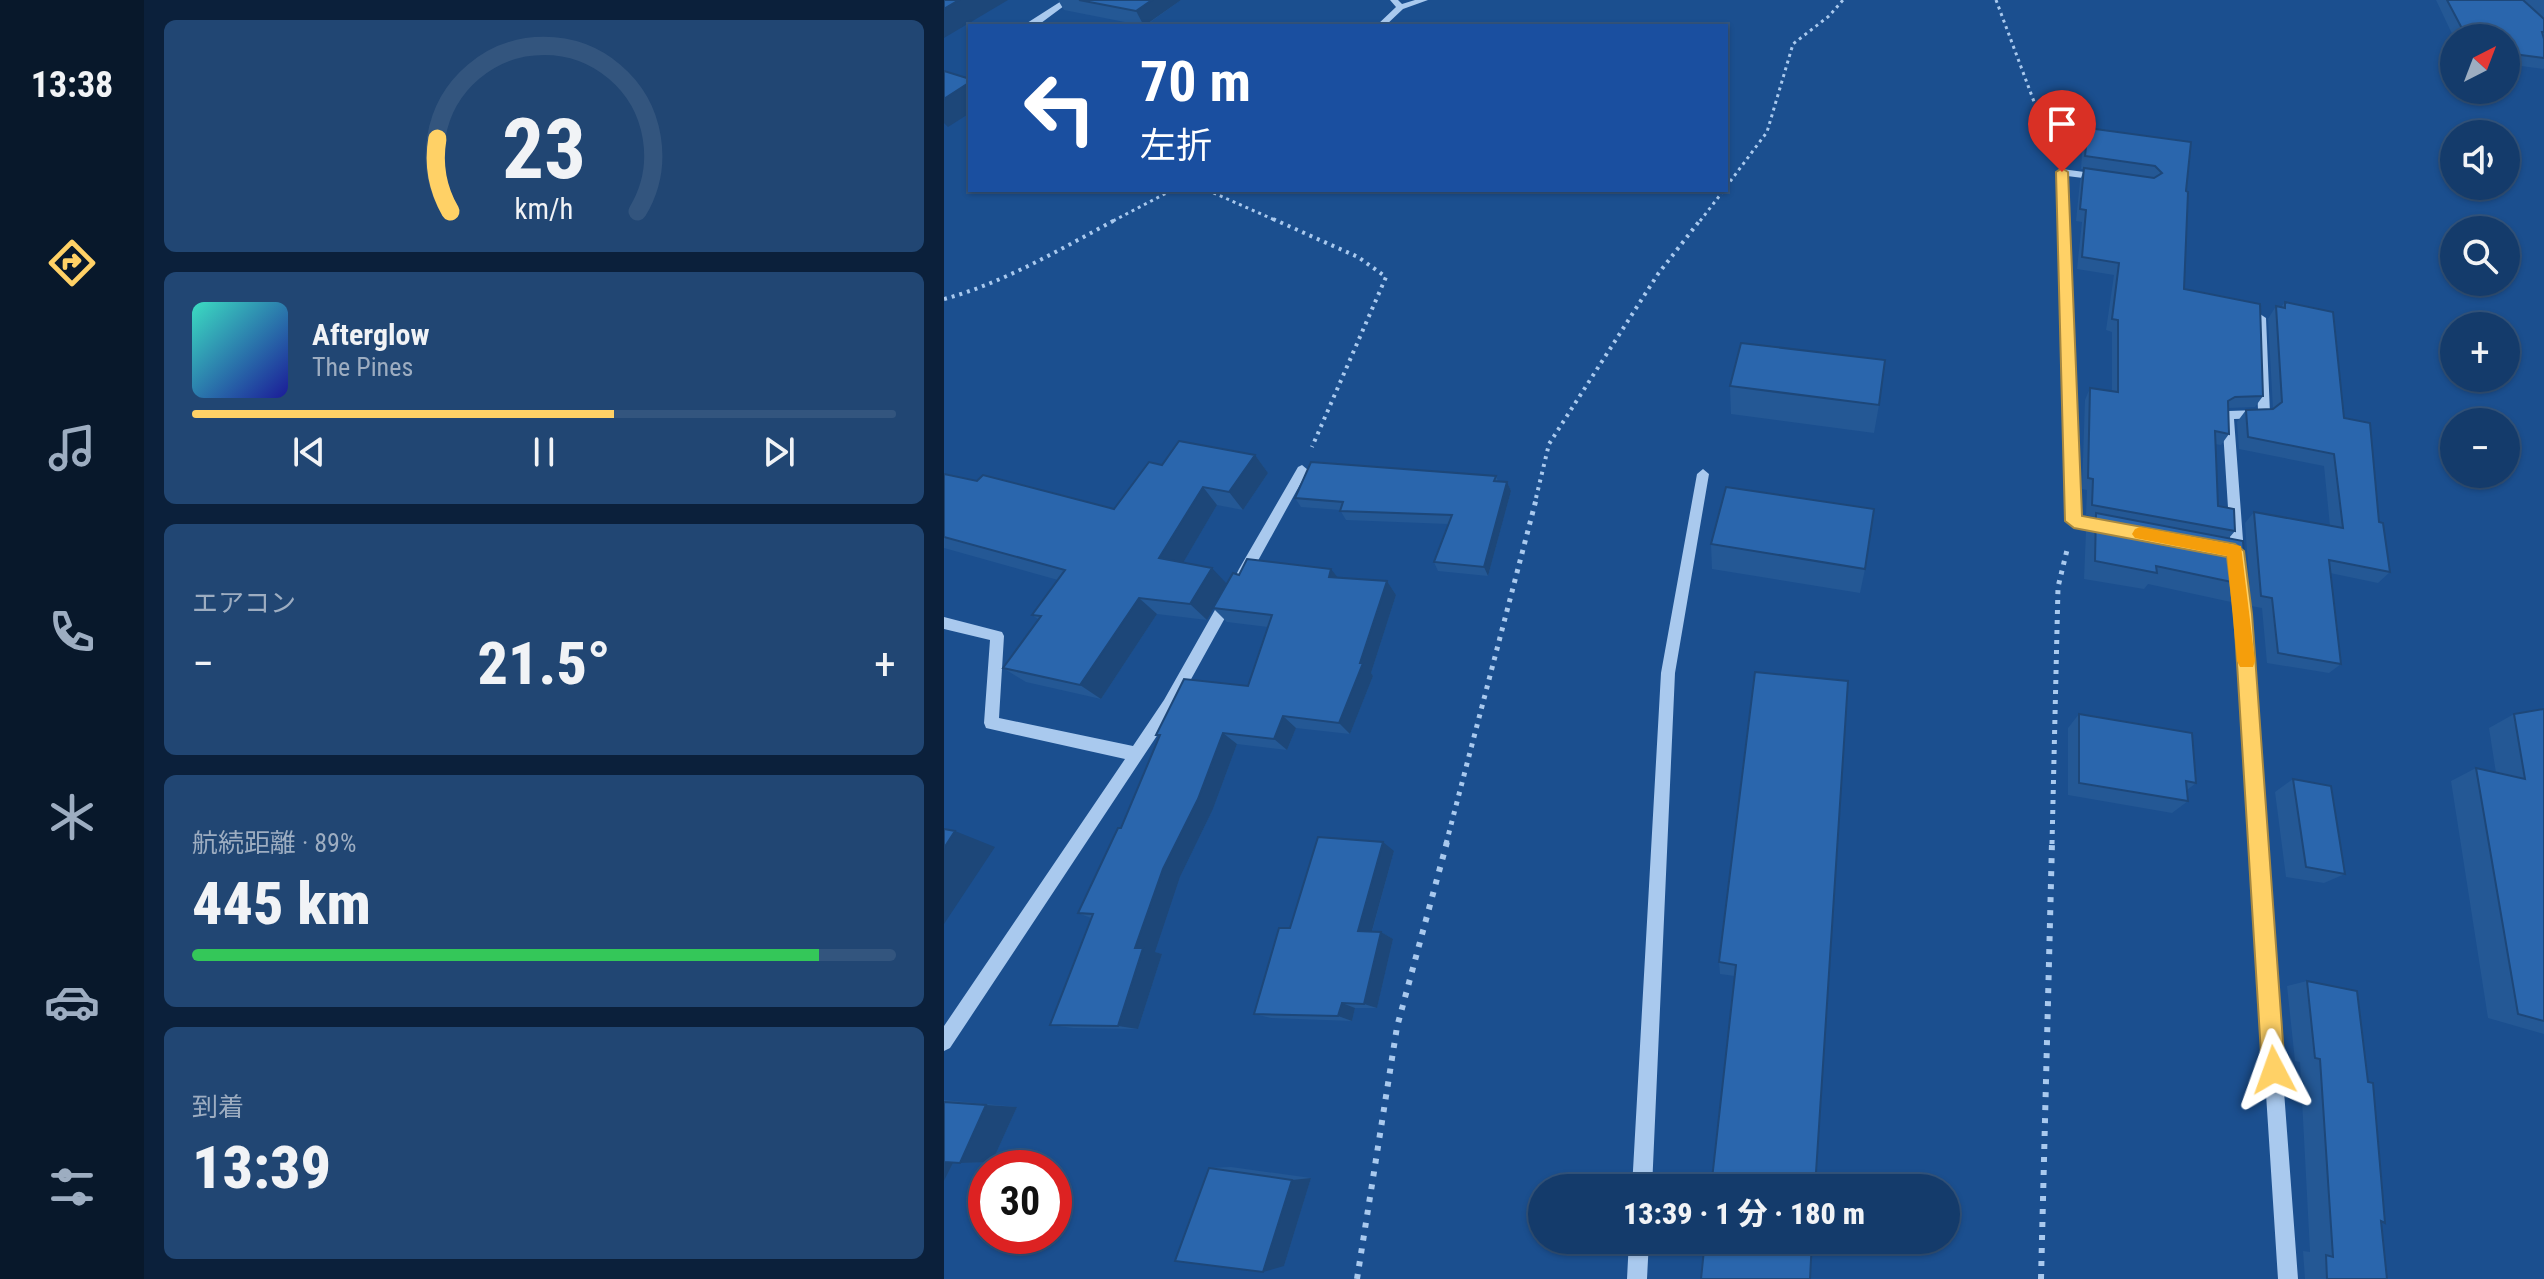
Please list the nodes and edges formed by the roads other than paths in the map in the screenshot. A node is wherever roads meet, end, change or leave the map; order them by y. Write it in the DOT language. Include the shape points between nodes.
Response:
graph roads {
  1 [pos="1068,0"];
  2 [pos="1424,0"];
  3 [pos="1397,4"];
  4 [pos="1032,24"];
  5 [pos="1382,24"];
  6 [pos="2105,178"];
  7 [pos="2260,317"];
  8 [pos="1302,470"];
  9 [pos="1703,474"];
  10 [pos="2118,529"];
  11 [pos="944,623"];
  12 [pos="1136,754"];
  13 [pos="944,1042"];
  14 [pos="1643,1174"];
  15 [pos="1638,1254"];
  16 [pos="1637,1279"];
  17 [pos="2288,1279"];
  1 -- 4 [label="street"];
  2 -- 3 [label="street"];
  3 -- 5 [label="street"];
  6 -- 10 [label="street" via="2062,172 2074,521"];
  7 -- 17 [label="street" via="2264,414 2228,415 2228,550 2243,614"];
  8 -- 12 [label="street"];
  9 -- 14 [label="street" via="1668,673"];
  11 -- 12 [label="street" via="997,636 991,723"];
  12 -- 13 [label="street"];
  15 -- 16 [label="street"];
}
